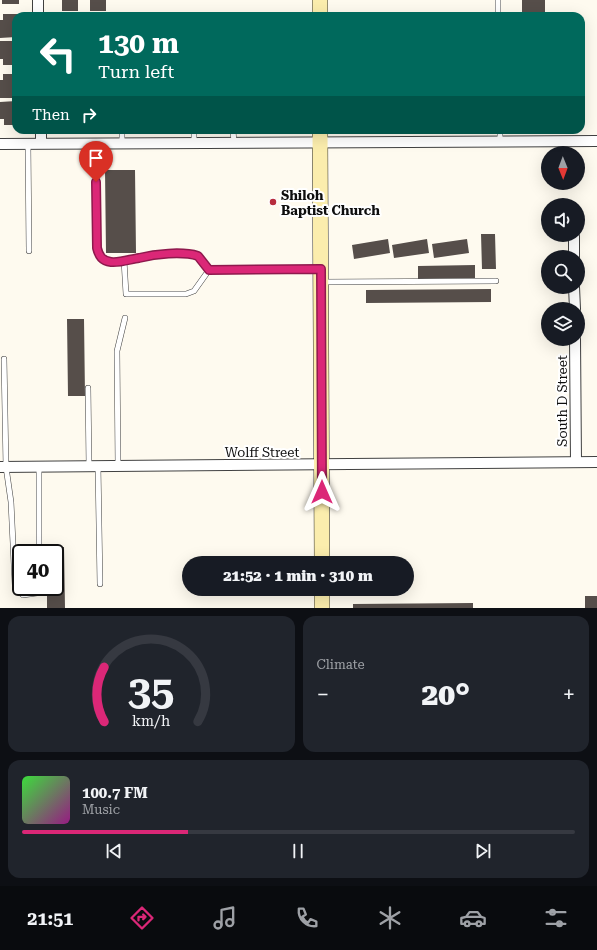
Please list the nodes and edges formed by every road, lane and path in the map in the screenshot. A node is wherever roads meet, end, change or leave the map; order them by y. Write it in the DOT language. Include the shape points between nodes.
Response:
graph roads {
  1 [pos="38,0"];
  2 [pos="320,0"];
  3 [pos="498,0"];
  4 [pos="38,12"];
  5 [pos="320,12"];
  6 [pos="498,12"];
  7 [pos="41,134"];
  8 [pos="122,134"];
  9 [pos="194,134"];
  10 [pos="233,134"];
  11 [pos="500,134"];
  12 [pos="320,136"];
  13 [pos="597,141"];
  14 [pos="500,142"];
  15 [pos="97,143"];
  16 [pos="122,143"];
  17 [pos="194,143"];
  18 [pos="234,143"];
  19 [pos="0,144"];
  20 [pos="28,144"];
  21 [pos="41,144"];
  22 [pos="29,251"];
  23 [pos="124,260"];
  24 [pos="209,270"];
  25 [pos="321,275"];
  26 [pos="496,281"];
  27 [pos="125,318"];
  28 [pos="575,346"];
  29 [pos="4,359"];
  30 [pos="88,388"];
  31 [pos="576,462"];
  32 [pos="597,462"];
  33 [pos="322,464"];
  34 [pos="39,466"];
  35 [pos="94,466"];
  36 [pos="118,466"];
  37 [pos="3,467"];
  38 [pos="13,544"];
  39 [pos="39,544"];
  40 [pos="322,556"];
  41 [pos="100,584"];
  42 [pos="322,596"];
  43 [pos="322,608"];
  1 -- 4 [label="street"];
  2 -- 5 [label="street"];
  3 -- 6 [label="lane"];
  7 -- 21 [label="street"];
  8 -- 16 [label="lane"];
  9 -- 17 [label="lane"];
  10 -- 18 [label="lane"];
  11 -- 14 [label="lane"];
  12 -- 14 [label="street"];
  12 -- 18 [label="street"];
  12 -- 25 [label="street"];
  13 -- 14 [label="street"];
  15 -- 16 [label="street"];
  15 -- 21 [label="street"];
  15 -- 23 [label="lane" via="98,252 102,259 111,262"];
  16 -- 17 [label="street"];
  17 -- 18 [label="street"];
  19 -- 20 [label="street"];
  20 -- 21 [label="street"];
  20 -- 22 [label="lane"];
  23 -- 24 [label="lane" via="151,255 192,255 198,256"];
  23 -- 24 [label="lane" via="126,294 186,294 194,291"];
  24 -- 25 [label="lane"];
  25 -- 26 [label="lane"];
  25 -- 33 [label="street"];
  27 -- 36 [label="lane" via="117,351"];
  28 -- 31 [label="street, South D Street"];
  29 -- 37 [label="lane"];
  30 -- 35 [label="lane"];
  31 -- 32 [label="street, Wolff Street"];
  31 -- 33 [label="street, Wolff Street"];
  33 -- 36 [label="street, Wolff Street"];
  33 -- 40 [label="street"];
  34 -- 35 [label="street, Wolff Street"];
  34 -- 37 [label="street, Wolff Street"];
  34 -- 39 [label="lane"];
  35 -- 36 [label="street, Wolff Street"];
  35 -- 41 [label="lane"];
  37 -- 38 [label="lane" via="11,502"];
  42 -- 43 [label="street"];
}
